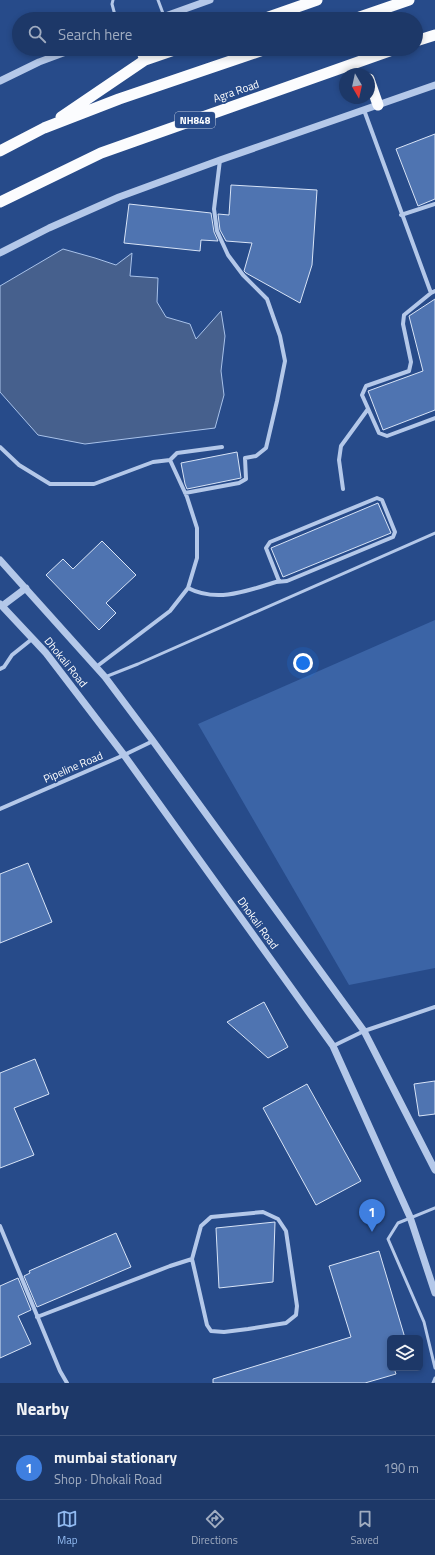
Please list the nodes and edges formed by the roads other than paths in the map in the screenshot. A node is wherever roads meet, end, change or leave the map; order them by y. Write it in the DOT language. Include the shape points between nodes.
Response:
graph roads {
  1 [pos="113,0"];
  2 [pos="158,0"];
  3 [pos="210,0"];
  4 [pos="317,0"];
  5 [pos="409,0"];
  6 [pos="114,12"];
  7 [pos="159,12"];
  8 [pos="177,12"];
  9 [pos="283,12"];
  10 [pos="374,12"];
  11 [pos="435,35"];
  12 [pos="423,39"];
  13 [pos="55,56"];
  14 [pos="144,56"];
  15 [pos="157,56"];
  16 [pos="246,56"];
  17 [pos="374,56"];
  18 [pos="145,60"];
  19 [pos="362,60"];
  20 [pos="365,68"];
  21 [pos="0,81"];
  22 [pos="435,85"];
  23 [pos="375,96"];
  24 [pos="378,105"];
  25 [pos="364,110"];
  26 [pos="44,128"];
  27 [pos="0,151"];
  28 [pos="220,160"];
  29 [pos="0,202"];
  30 [pos="435,204"];
  31 [pos="401,215"];
  32 [pos="0,253"];
  33 [pos="433,292"];
  34 [pos="368,409"];
  35 [pos="435,418"];
  36 [pos="0,447"];
  37 [pos="222,447"];
  38 [pos="170,460"];
  39 [pos="343,489"];
  40 [pos="185,493"];
  41 [pos="435,533"];
  42 [pos="0,560"];
  43 [pos="279,582"];
  44 [pos="26,588"];
  45 [pos="188,588"];
  46 [pos="1,605"];
  47 [pos="32,639"];
  48 [pos="96,667"];
  49 [pos="0,669"];
  50 [pos="106,677"];
  51 [pos="154,741"];
  52 [pos="124,755"];
  53 [pos="0,809"];
  54 [pos="435,1007"];
  55 [pos="364,1031"];
  56 [pos="332,1046"];
  57 [pos="435,1170"];
  58 [pos="435,1208"];
  59 [pos="410,1217"];
  60 [pos="0,1226"];
  61 [pos="192,1259"];
  62 [pos="435,1293"];
  63 [pos="37,1317"];
  64 [pos="435,1368"];
  65 [pos="435,1378"];
  66 [pos="67,1383"];
  67 [pos="433,1383"];
  1 -- 6 [label="lane"];
  2 -- 7 [label="lane"];
  3 -- 8 [label="street"];
  4 -- 9 [label="highway"];
  5 -- 10 [label="highway"];
  11 -- 12 [label="highway"];
  13 -- 21 [label="street"];
  14 -- 18 [label="highway"];
  15 -- 18 [label="highway"];
  16 -- 26 [label="highway"];
  17 -- 19 [label="highway, Agra Road / NH848"];
  18 -- 26 [label="highway"];
  19 -- 20 [label="highway"];
  19 -- 29 [label="highway, Agra Road / NH848" via="101,153"];
  22 -- 24 [label="street"];
  23 -- 24 [label="highway"];
  24 -- 25 [label="street"];
  25 -- 28 [label="street"];
  25 -- 31 [label="street"];
  26 -- 27 [label="highway"];
  28 -- 32 [label="street" via="119,197"];
  28 -- 40 [label="street" via="214,209 217,231 235,265 267,299 280,336 285,361 266,448 256,456 245,458 246,479"];
  30 -- 31 [label="street"];
  31 -- 33 [label="street"];
  33 -- 34 [label="street" via="404,315 402,324 412,362 409,371 366,386 362,394"];
  34 -- 35 [label="street" via="379,433 387,436"];
  34 -- 39 [label="street" via="341,446 339,460"];
  36 -- 38 [label="street" via="19,465 50,484 94,484 153,462"];
  37 -- 38 [label="street" via="177,453"];
  38 -- 40 [label="street"];
  40 -- 45 [label="street" via="198,528 197,558"];
  41 -- 50 [label="lane"];
  42 -- 44 [label="street, Dhokali Road"];
  43 -- 43 [label="street" via="392,537 395,532 382,500 377,498 270,542 266,548"];
  43 -- 45 [label="street" via="234,595 213,596"];
  44 -- 46 [label="street"];
  44 -- 48 [label="street, Dhokali Road"];
  45 -- 48 [label="street" via="170,611"];
  46 -- 47 [label="street, Dhokali Road"];
  47 -- 49 [label="street" via="12,655"];
  47 -- 52 [label="street, Dhokali Road" via="46,652"];
  48 -- 50 [label="street, Dhokali Road"];
  50 -- 51 [label="street, Dhokali Road"];
  51 -- 52 [label="street, Pipeline Road"];
  51 -- 55 [label="street, Dhokali Road"];
  52 -- 53 [label="street, Pipeline Road"];
  52 -- 56 [label="street, Dhokali Road"];
  54 -- 55 [label="street"];
  55 -- 56 [label="street"];
  55 -- 57 [label="street, Dhokali Road"];
  56 -- 59 [label="street, Dhokali Road"];
  58 -- 59 [label="lane"];
  59 -- 62 [label="street, Dhokali Road"];
  59 -- 64 [label="lane" via="398,1223 388,1239 424,1322"];
  60 -- 63 [label="street"];
  61 -- 61 [label="street" via="202,1226 211,1217 263,1212 278,1219 286,1231 297,1306 296,1315 286,1322 224,1332 211,1331 207,1325"];
  61 -- 63 [label="street"];
  63 -- 66 [label="street"];
  65 -- 67 [label="lane"];
}
